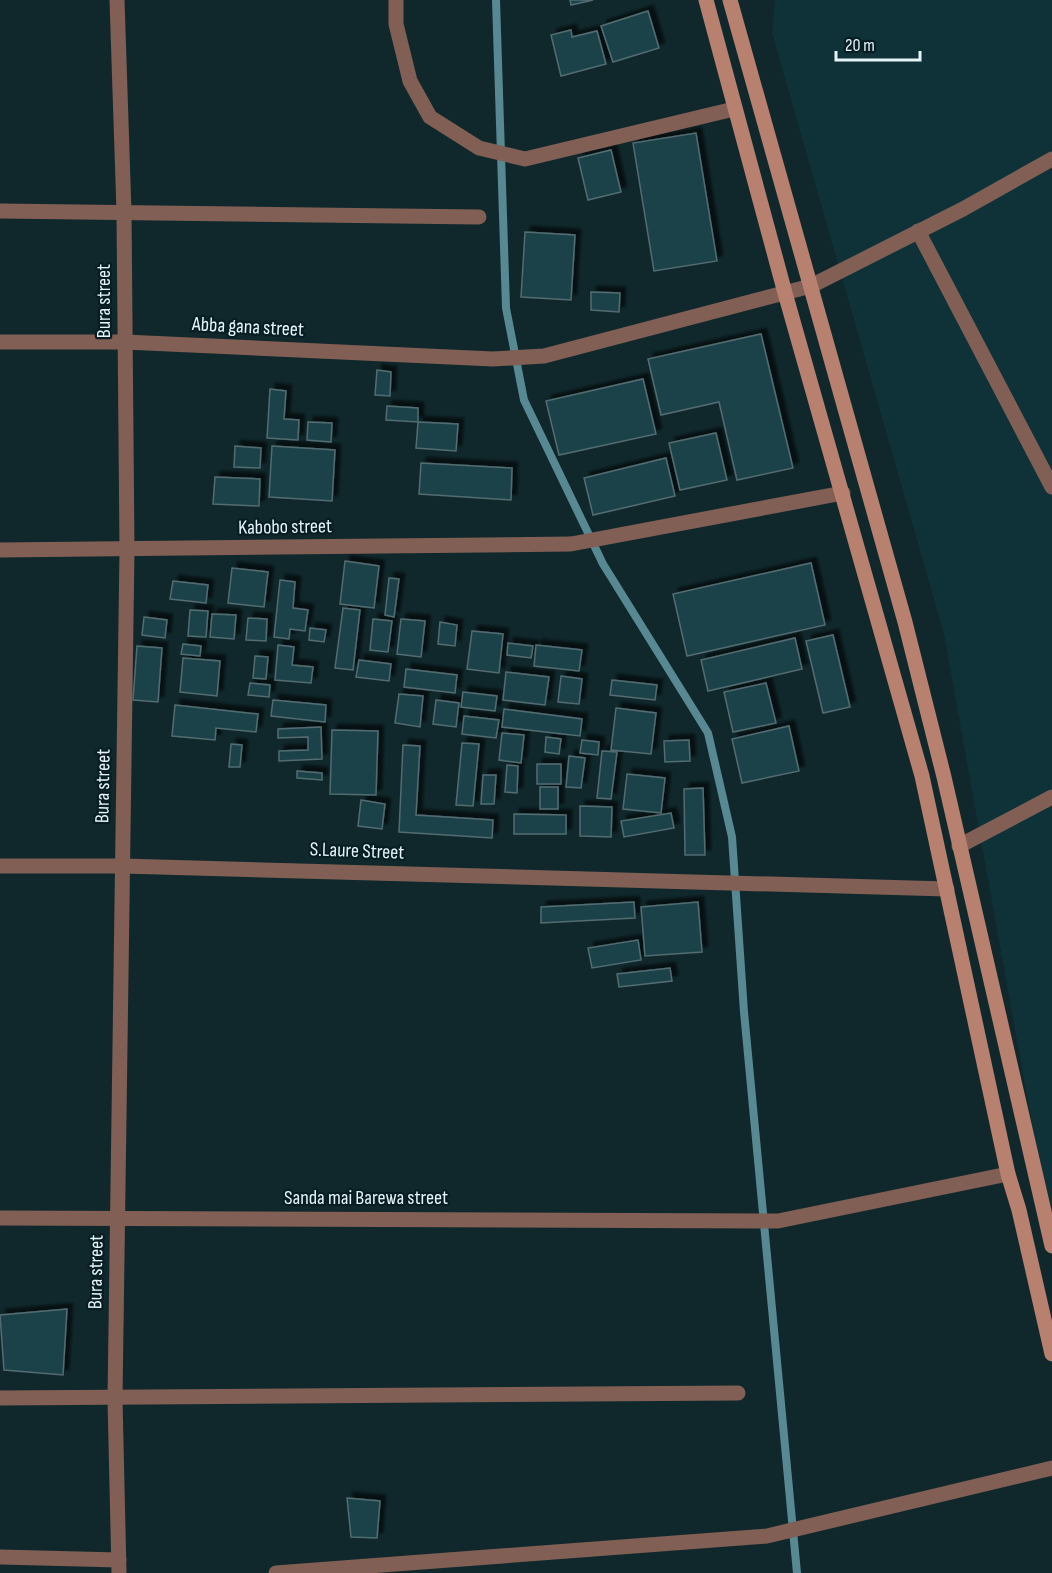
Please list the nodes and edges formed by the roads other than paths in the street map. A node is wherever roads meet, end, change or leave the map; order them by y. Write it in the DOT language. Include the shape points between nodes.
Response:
graph roads {
  1 [pos="117,0"];
  2 [pos="396,0"];
  3 [pos="705,0"];
  4 [pos="730,0"];
  5 [pos="734,109"];
  6 [pos="1052,159"];
  7 [pos="0,211"];
  8 [pos="124,212"];
  9 [pos="479,217"];
  10 [pos="918,231"];
  11 [pos="811,286"];
  12 [pos="785,293"];
  13 [pos="0,342"];
  14 [pos="125,342"];
  15 [pos="1052,487"];
  16 [pos="843,493"];
  17 [pos="0,550"];
  18 [pos="127,550"];
  19 [pos="1052,796"];
  20 [pos="959,846"];
  21 [pos="0,866"];
  22 [pos="123,866"];
  23 [pos="947,889"];
  24 [pos="1008,1174"];
  25 [pos="0,1218"];
  26 [pos="118,1218"];
  27 [pos="1052,1246"];
  28 [pos="1052,1354"];
  29 [pos="738,1393"];
  30 [pos="0,1398"];
  31 [pos="115,1399"];
  32 [pos="1052,1468"];
  33 [pos="0,1557"];
  34 [pos="119,1566"];
  35 [pos="276,1573"];
  1 -- 8 [label="street, Bura street"];
  2 -- 5 [label="street" via="396,24 410,81 430,117 479,148 525,159"];
  3 -- 5 [label="main road"];
  4 -- 11 [label="main road"];
  5 -- 12 [label="main road"];
  6 -- 10 [label="street, Abba gana street"];
  7 -- 8 [label="street"];
  8 -- 9 [label="street"];
  8 -- 14 [label="street, Bura street"];
  10 -- 11 [label="street, Abba gana street"];
  10 -- 15 [label="street"];
  11 -- 12 [label="street, Abba gana street"];
  11 -- 20 [label="main road" via="905,622"];
  12 -- 14 [label="street, Abba gana street" via="544,356 493,359"];
  12 -- 16 [label="main road"];
  13 -- 14 [label="street, Abba gana street"];
  14 -- 18 [label="street, Bura street"];
  16 -- 18 [label="street, Kabobo street" via="571,544"];
  16 -- 23 [label="main road" via="922,776"];
  17 -- 18 [label="street, Kabobo street"];
  18 -- 22 [label="street, Bura street"];
  19 -- 20 [label="street"];
  20 -- 27 [label="main road"];
  21 -- 22 [label="street, S.Laure Street"];
  22 -- 23 [label="street, S.Laure Street"];
  22 -- 26 [label="street, Bura street"];
  23 -- 24 [label="main road"];
  24 -- 26 [label="street, Sanda mai Barewa street" via="778,1221"];
  24 -- 28 [label="main road"];
  25 -- 26 [label="street, Sanda mai Barewa street"];
  26 -- 31 [label="street, Bura street"];
  29 -- 31 [label="street"];
  30 -- 31 [label="street"];
  31 -- 34 [label="street, Bura street"];
  32 -- 35 [label="street" via="767,1536"];
  33 -- 34 [label="street"];
}
